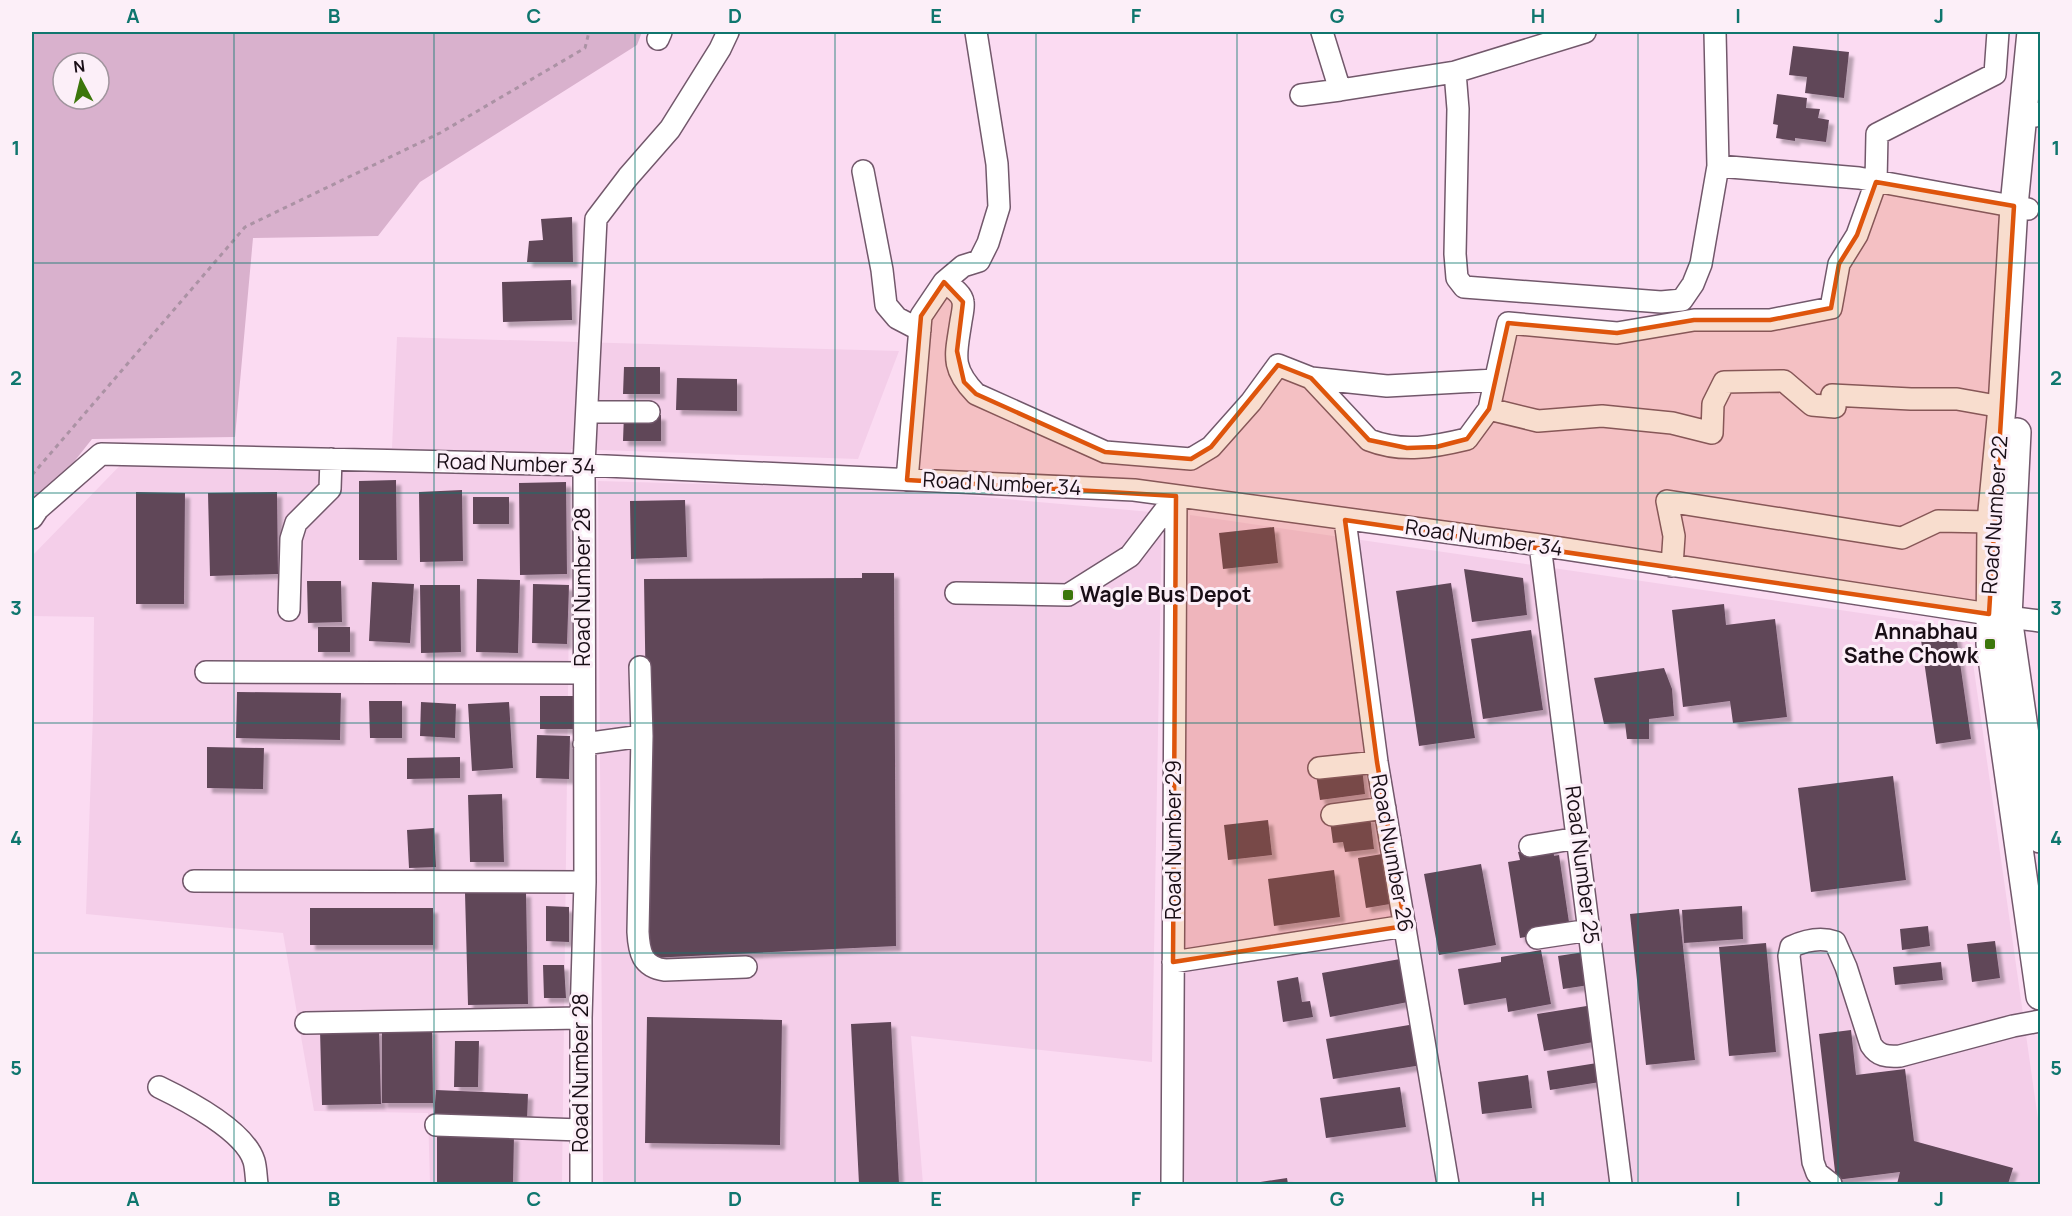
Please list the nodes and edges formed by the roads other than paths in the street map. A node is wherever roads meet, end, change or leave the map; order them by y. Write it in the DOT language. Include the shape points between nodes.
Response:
graph roads {
  1 [pos="728,32"];
  2 [pos="976,32"];
  3 [pos="1322,32"];
  4 [pos="1585,32"];
  5 [pos="1715,32"];
  6 [pos="1998,32"];
  7 [pos="2031,32"];
  8 [pos="1455,72"];
  9 [pos="2040,72"];
  10 [pos="1340,90"];
  11 [pos="1301,95"];
  12 [pos="2038,114"];
  13 [pos="1718,166"];
  14 [pos="862,171"];
  15 [pos="1876,182"];
  16 [pos="2028,214"];
  17 [pos="944,282"];
  18 [pos="920,330"];
  19 [pos="1311,378"];
  20 [pos="1495,380"];
  21 [pos="2002,407"];
  22 [pos="1489,409"];
  23 [pos="587,412"];
  24 [pos="650,412"];
  25 [pos="331,459"];
  26 [pos="584,465"];
  27 [pos="907,480"];
  28 [pos="1176,496"];
  29 [pos="32,518"];
  30 [pos="1345,520"];
  31 [pos="1991,522"];
  32 [pos="1540,545"];
  33 [pos="1672,566"];
  34 [pos="956,593"];
  35 [pos="289,610"];
  36 [pos="1999,616"];
  37 [pos="2040,621"];
  38 [pos="640,667"];
  39 [pos="206,672"];
  40 [pos="583,673"];
  41 [pos="642,736"];
  42 [pos="1365,741"];
  43 [pos="584,744"];
  44 [pos="1319,768"];
  45 [pos="1385,808"];
  46 [pos="1332,814"];
  47 [pos="1578,838"];
  48 [pos="2040,839"];
  49 [pos="1530,846"];
  50 [pos="194,882"];
  51 [pos="585,882"];
  52 [pos="1405,926"];
  53 [pos="1590,930"];
  54 [pos="1538,938"];
  55 [pos="1173,962"];
  56 [pos="746,967"];
  57 [pos="2040,996"];
  58 [pos="581,1018"];
  59 [pos="2040,1021"];
  60 [pos="306,1023"];
  61 [pos="159,1087"];
  62 [pos="436,1125"];
  63 [pos="581,1130"];
  64 [pos="257,1185"];
  65 [pos="581,1185"];
  66 [pos="1172,1185"];
  67 [pos="1448,1185"];
  68 [pos="1621,1185"];
  69 [pos="1831,1185"];
  1 -- 23 [label="street, Road Number 28" via="670,129 596,219"];
  2 -- 17 [label="street" via="997,164 999,207 979,261 963,266"];
  3 -- 10 [label="street"];
  4 -- 8 [label="street"];
  5 -- 13 [label="street"];
  6 -- 15 [label="street" via="1995,74 1877,134"];
  7 -- 16 [label="main road, Road Number 22"];
  8 -- 10 [label="street"];
  8 -- 13 [label="street" via="1455,254 1457,278 1464,287 1661,302 1682,300 1701,264"];
  9 -- 12 [label="main road, Road Number 22"];
  10 -- 11 [label="street"];
  12 -- 16 [label="main road, Road Number 22"];
  13 -- 15 [label="street"];
  14 -- 18 [label="street" via="886,305 897,318"];
  15 -- 16 [label="street"];
  15 -- 20 [label="street" via="1857,235 1839,264 1832,308 1770,320 1694,320 1617,333 1508,323"];
  16 -- 21 [label="main road, Road Number 22"];
  16 -- 36 [label="main road, Road Number 22"];
  17 -- 18 [label="street" via="921,316"];
  17 -- 19 [label="street" via="959,293 963,302 957,367 964,382 976,394 1105,452 1191,459 1211,447 1278,365"];
  18 -- 27 [label="street"];
  19 -- 20 [label="street" via="1387,386"];
  19 -- 22 [label="street" via="1369,440 1382,445 1436,447 1467,439"];
  20 -- 22 [label="street"];
  21 -- 22 [label="street" via="1957,399 1832,394 1835,407 1812,405 1784,381 1724,382 1713,404 1712,433 1672,423 1602,416 1538,421"];
  21 -- 31 [label="main road, Road Number 22"];
  23 -- 24 [label="street"];
  23 -- 26 [label="street, Road Number 28"];
  25 -- 26 [label="street, Road Number 34"];
  25 -- 29 [label="street, Road Number 34" via="101,454"];
  25 -- 35 [label="street" via="330,489 296,523 291,539"];
  26 -- 27 [label="street, Road Number 34"];
  26 -- 40 [label="street, Road Number 28"];
  27 -- 28 [label="street, Road Number 34" via="1134,490"];
  28 -- 30 [label="street, Road Number 34"];
  28 -- 34 [label="street" via="1131,556 1068,595"];
  28 -- 55 [label="street, Road Number 29"];
  30 -- 32 [label="street, Road Number 34"];
  30 -- 42 [label="street, Road Number 26"];
  31 -- 33 [label="street" via="1938,521 1902,538 1668,501 1674,536"];
  31 -- 36 [label="main road, Road Number 22"];
  32 -- 33 [label="street, Road Number 34"];
  32 -- 47 [label="street, Road Number 25"];
  33 -- 36 [label="street, Road Number 34"];
  36 -- 37 [label="street, Road Number 34"];
  36 -- 48 [label="main road, Road Number 22"];
  36 -- 57 [label="main road, Road Number 22" via="1990,644"];
  38 -- 41 [label="street"];
  39 -- 40 [label="street"];
  40 -- 43 [label="street, Road Number 28"];
  41 -- 43 [label="street"];
  41 -- 56 [label="street" via="638,932 641,954 655,969"];
  42 -- 44 [label="street"];
  42 -- 45 [label="street, Road Number 26"];
  43 -- 51 [label="street, Road Number 28"];
  45 -- 46 [label="street"];
  45 -- 52 [label="street, Road Number 26"];
  47 -- 49 [label="street"];
  47 -- 53 [label="street, Road Number 25"];
  50 -- 51 [label="street"];
  51 -- 58 [label="street, Road Number 28"];
  52 -- 55 [label="street"];
  52 -- 67 [label="street, Road Number 26"];
  53 -- 54 [label="street"];
  53 -- 68 [label="street, Road Number 25"];
  55 -- 66 [label="street, Road Number 29"];
  58 -- 60 [label="street"];
  58 -- 63 [label="street, Road Number 28"];
  59 -- 69 [label="street" via="1900,1056 1882,1056 1871,1045 1835,942 1816,940 1791,947 1813,1162 1817,1173"];
  61 -- 64 [label="street" via="192,1102 236,1135 254,1160"];
  62 -- 63 [label="street"];
  63 -- 65 [label="street, Road Number 28"];
}
